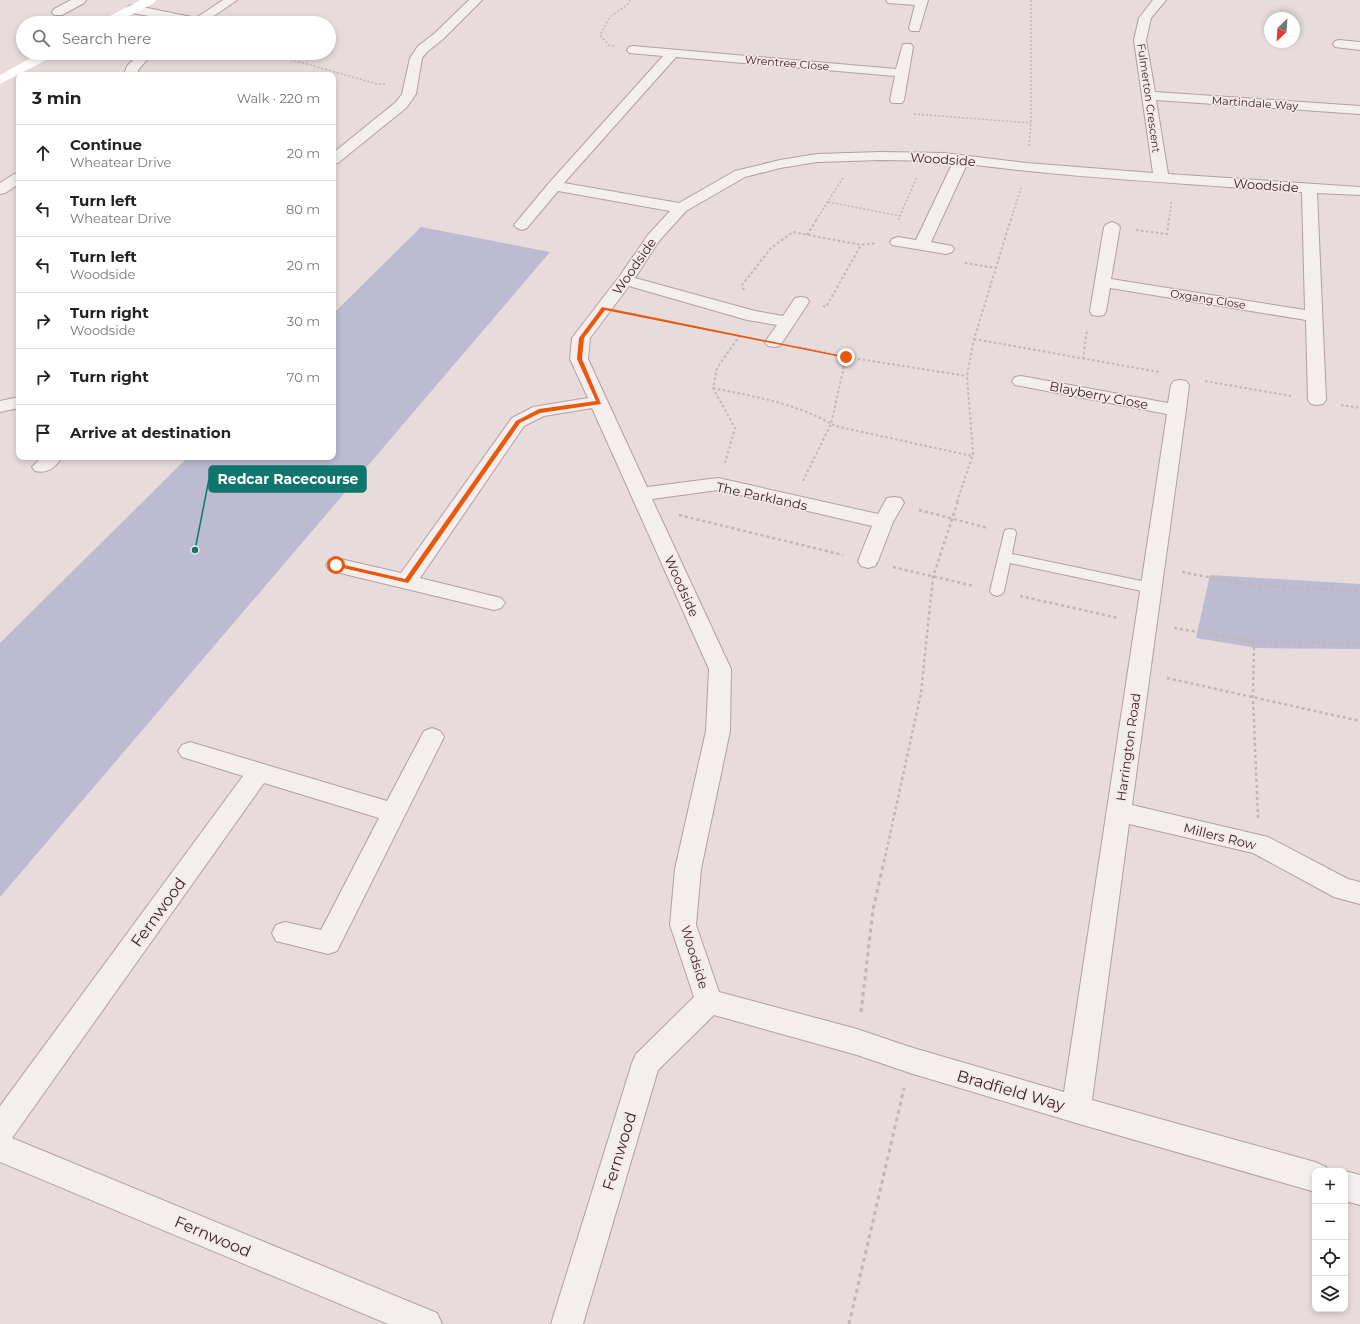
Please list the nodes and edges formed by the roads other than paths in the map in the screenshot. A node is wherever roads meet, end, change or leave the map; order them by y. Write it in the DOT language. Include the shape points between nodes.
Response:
graph roads {
  1 [pos="80,0"];
  2 [pos="150,0"];
  3 [pos="231,0"];
  4 [pos="476,0"];
  5 [pos="892,0"];
  6 [pos="1160,0"];
  7 [pos="921,1"];
  8 [pos="133,8"];
  9 [pos="58,12"];
  10 [pos="119,16"];
  11 [pos="167,16"];
  12 [pos="207,16"];
  13 [pos="915,28"];
  14 [pos="1339,44"];
  15 [pos="1360,46"];
  16 [pos="907,47"];
  17 [pos="633,50"];
  18 [pos="672,53"];
  19 [pos="37,60"];
  20 [pos="140,60"];
  21 [pos="132,72"];
  22 [pos="902,73"];
  23 [pos="0,80"];
  24 [pos="1149,96"];
  25 [pos="897,100"];
  26 [pos="1360,110"];
  27 [pos="336,158"];
  28 [pos="962,159"];
  29 [pos="16,178"];
  30 [pos="1161,178"];
  31 [pos="554,186"];
  32 [pos="1309,188"];
  33 [pos="0,190"];
  34 [pos="1360,191"];
  35 [pos="681,208"];
  36 [pos="522,225"];
  37 [pos="1112,227"];
  38 [pos="893,242"];
  39 [pos="921,246"];
  40 [pos="946,249"];
  41 [pos="625,280"];
  42 [pos="1103,282"];
  43 [pos="801,302"];
  44 [pos="1098,311"];
  45 [pos="1313,316"];
  46 [pos="788,322"];
  47 [pos="774,342"];
  48 [pos="1021,381"];
  49 [pos="1180,385"];
  50 [pos="1317,400"];
  51 [pos="599,402"];
  52 [pos="1177,410"];
  53 [pos="640,494"];
  54 [pos="894,503"];
  55 [pos="883,522"];
  56 [pos="1010,533"];
  57 [pos="1004,557"];
  58 [pos="868,561"];
  59 [pos="336,565"];
  60 [pos="1153,577"];
  61 [pos="406,582"];
  62 [pos="997,591"];
  63 [pos="494,603"];
  64 [pos="432,737"];
  65 [pos="190,751"];
  66 [pos="259,772"];
  67 [pos="1119,812"];
  68 [pos="393,813"];
  69 [pos="1360,893"];
  70 [pos="285,932"];
  71 [pos="709,1000"];
  72 [pos="1076,1109"];
  73 [pos="0,1130"];
  74 [pos="0,1147"];
  75 [pos="1312,1176"];
  76 [pos="1348,1187"];
  77 [pos="1360,1190"];
  78 [pos="426,1324"];
  79 [pos="567,1324"];
  1 -- 9 [label="street"];
  2 -- 8 [label="main road"];
  3 -- 12 [label="street"];
  4 -- 27 [label="street" via="422,49 416,58 409,94 400,105"];
  5 -- 7 [label="street"];
  6 -- 24 [label="street, Fulmerton Crescent" via="1142,22 1140,40"];
  7 -- 13 [label="street"];
  8 -- 10 [label="main road"];
  8 -- 11 [label="street"];
  14 -- 15 [label="street"];
  16 -- 22 [label="street"];
  17 -- 18 [label="street, Wrentree Close"];
  18 -- 22 [label="street, Wrentree Close"];
  18 -- 31 [label="street"];
  19 -- 23 [label="main road"];
  20 -- 21 [label="street"];
  22 -- 25 [label="street"];
  24 -- 26 [label="street, Martindale Way"];
  24 -- 30 [label="street, Fulmerton Crescent"];
  28 -- 30 [label="street, Woodside"];
  28 -- 35 [label="street, Woodside" via="856,156 817,158 740,174"];
  28 -- 39 [label="street"];
  29 -- 33 [label="street"];
  30 -- 32 [label="street, Woodside"];
  31 -- 35 [label="street"];
  31 -- 36 [label="street"];
  32 -- 34 [label="street, Woodside"];
  32 -- 45 [label="street"];
  35 -- 41 [label="street, Woodside" via="653,238"];
  37 -- 42 [label="street"];
  38 -- 39 [label="street"];
  39 -- 40 [label="street"];
  41 -- 46 [label="street" via="753,316"];
  41 -- 51 [label="street, Woodside" via="581,338 579,359"];
  42 -- 44 [label="street"];
  42 -- 45 [label="street, Oxgang Close"];
  43 -- 46 [label="street"];
  45 -- 50 [label="street"];
  46 -- 47 [label="street"];
  48 -- 52 [label="street, Blayberry Close"];
  49 -- 52 [label="street, Harrington Road"];
  51 -- 53 [label="street, Woodside"];
  51 -- 61 [label="street" via="539,411 518,422"];
  52 -- 60 [label="street, Harrington Road"];
  53 -- 55 [label="street, The Parklands" via="718,484"];
  53 -- 71 [label="street, Woodside" via="720,670 718,731 688,869 683,925"];
  54 -- 55 [label="street"];
  55 -- 58 [label="street"];
  56 -- 57 [label="lane"];
  57 -- 60 [label="lane"];
  57 -- 62 [label="lane"];
  59 -- 61 [label="street"];
  60 -- 67 [label="street, Harrington Road"];
  61 -- 63 [label="street"];
  64 -- 68 [label="street"];
  65 -- 66 [label="street"];
  66 -- 68 [label="street"];
  66 -- 73 [label="street, Fernwood"];
  67 -- 69 [label="street, Millers Row" via="1259,844 1343,889"];
  67 -- 72 [label="street, Harrington Road"];
  68 -- 70 [label="street" via="328,943"];
  71 -- 72 [label="street, Bradfield Way"];
  71 -- 79 [label="street, Fernwood" via="646,1063"];
  72 -- 75 [label="street, Bradfield Way"];
  74 -- 78 [label="street, Fernwood"];
  76 -- 77 [label="street"];
}
